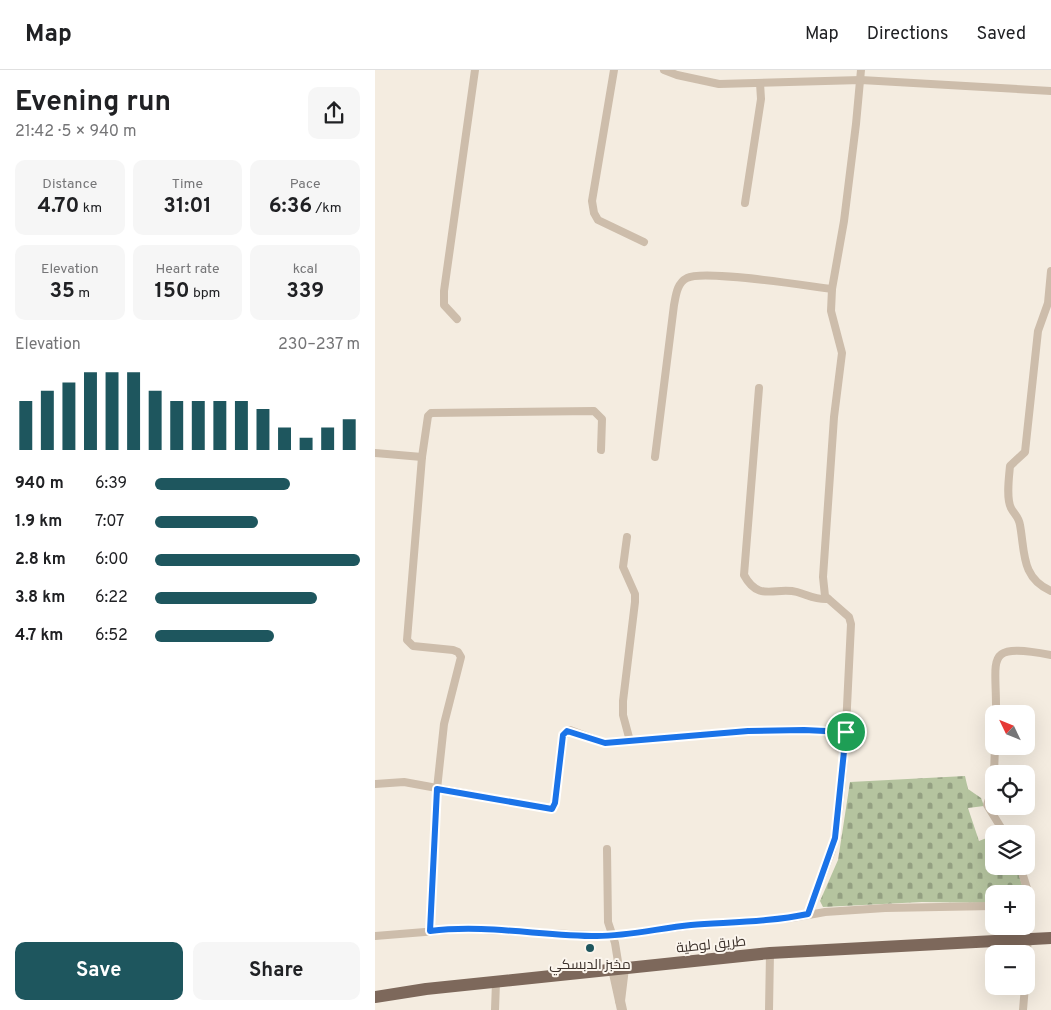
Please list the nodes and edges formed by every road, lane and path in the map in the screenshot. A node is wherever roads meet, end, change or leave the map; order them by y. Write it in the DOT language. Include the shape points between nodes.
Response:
graph roads {
  1 [pos="475,70"];
  2 [pos="613,70"];
  3 [pos="664,70"];
  4 [pos="861,70"];
  5 [pos="861,80"];
  6 [pos="759,83"];
  7 [pos="1051,92"];
  8 [pos="745,203"];
  9 [pos="645,242"];
  10 [pos="1051,270"];
  11 [pos="831,289"];
  12 [pos="457,319"];
  13 [pos="759,388"];
  14 [pos="601,450"];
  15 [pos="375,453"];
  16 [pos="422,456"];
  17 [pos="655,457"];
  18 [pos="627,537"];
  19 [pos="1051,591"];
  20 [pos="828,599"];
  21 [pos="1051,655"];
  22 [pos="995,705"];
  23 [pos="846,732"];
  24 [pos="630,741"];
  25 [pos="375,784"];
  26 [pos="437,789"];
  27 [pos="607,849"];
  28 [pos="985,906"];
  29 [pos="808,914"];
  30 [pos="430,931"];
  31 [pos="375,936"];
  32 [pos="613,936"];
  33 [pos="1051,938"];
  34 [pos="1028,939"];
  35 [pos="1027,945"];
  36 [pos="770,953"];
  37 [pos="619,968"];
  38 [pos="496,982"];
  39 [pos="1024,995"];
  40 [pos="375,997"];
  41 [pos="621,1006"];
  42 [pos="495,1010"];
  43 [pos="769,1010"];
  44 [pos="1023,1010"];
  1 -- 12 [label="street" via="444,290 444,305"];
  2 -- 9 [label="street" via="594,185 594,213 598,220"];
  3 -- 6 [label="street" via="719,84"];
  4 -- 5 [label="street"];
  5 -- 6 [label="street"];
  5 -- 7 [label="street"];
  5 -- 11 [label="street" via="844,221"];
  6 -- 8 [label="street" via="761,99"];
  10 -- 19 [label="street" via="1048,303 1037,331 1025,452 1010,466 1009,482 1010,506 1020,525 1025,565 1033,578"];
  11 -- 17 [label="street" via="705,276 688,277 681,283 672,323"];
  11 -- 20 [label="street" via="831,311 842,353 834,417 823,577 823,590"];
  13 -- 20 [label="street" via="744,575 748,582 762,591 797,592"];
  14 -- 16 [label="street" via="602,419 594,411 431,413 427,418"];
  15 -- 16 [label="street"];
  16 -- 26 [label="street" via="407,640 413,646 453,650 461,656 444,724"];
  18 -- 24 [label="street" via="623,566 635,594 623,701"];
  20 -- 23 [label="street" via="849,616 851,624"];
  21 -- 22 [label="street" via="1022,650 1002,653 995,664"];
  23 -- 24 [label="street" via="748,731"];
  23 -- 29 [label="street" via="835,838"];
  24 -- 26 [label="street" via="605,743 571,730 565,733 552,809"];
  25 -- 26 [label="street" via="404,782"];
  26 -- 30 [label="path"];
  27 -- 32 [label="street" via="606,897"];
  28 -- 29 [label="street" via="885,908"];
  29 -- 32 [label="street"];
  30 -- 31 [label="street"];
  30 -- 32 [label="street" via="509,930"];
  32 -- 37 [label="street"];
  33 -- 34 [label="main road, طريق لوطية"];
  34 -- 35 [label="street"];
  34 -- 36 [label="main road, طريق لوطية"];
  36 -- 37 [label="main road, طريق لوطية"];
  36 -- 43 [label="street"];
  37 -- 38 [label="main road, طريق لوطية"];
  37 -- 41 [label="street"];
  38 -- 40 [label="main road, طريق لوطية"];
  38 -- 42 [label="street"];
  39 -- 44 [label="street"];
}
